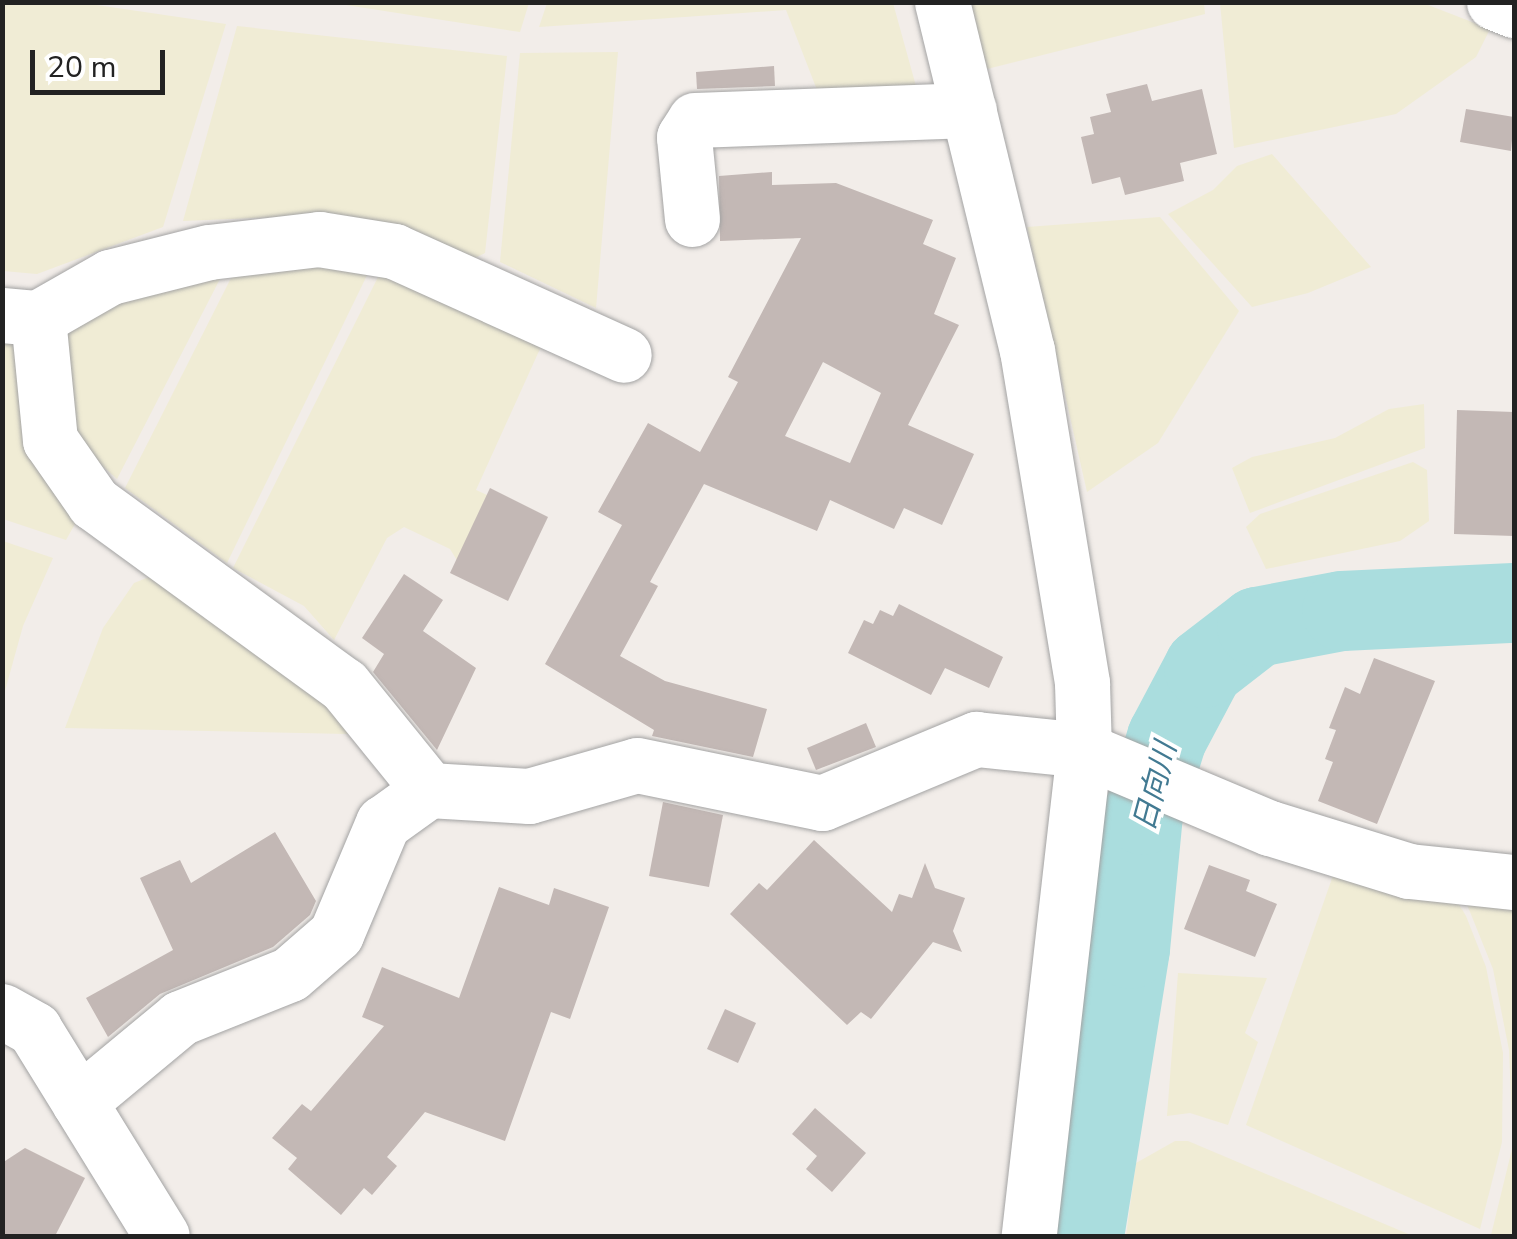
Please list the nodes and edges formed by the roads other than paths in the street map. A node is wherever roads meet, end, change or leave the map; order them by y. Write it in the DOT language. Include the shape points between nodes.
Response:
graph roads {
  1 [pos="942,2"];
  2 [pos="1494,2"];
  3 [pos="1514,10"];
  4 [pos="969,110"];
  5 [pos="692,219"];
  6 [pos="20,316"];
  7 [pos="624,355"];
  8 [pos="1103,757"];
  9 [pos="429,790"];
  10 [pos="1514,882"];
  11 [pos="2,1011"];
  12 [pos="79,1102"];
  13 [pos="162,1236"];
  14 [pos="1030,1236"];
  1 -- 4 [label="street"];
  2 -- 3 [label="street"];
  4 -- 5 [label="street" via="695,120 684,137"];
  4 -- 8 [label="street" via="1027,350"];
  6 -- 7 [label="street" via="110,277 209,252 318,239 394,251"];
  6 -- 9 [label="street" via="50,440 94,503 344,686"];
  8 -- 9 [label="street" via="976,739 822,802 637,766 530,796"];
  8 -- 10 [label="street" via="1270,828 1409,872"];
  8 -- 14 [label="street"];
  9 -- 12 [label="street" via="383,823 336,934 290,974 180,1018"];
  11 -- 12 [label="street" via="34,1029"];
  12 -- 13 [label="street"];
}
